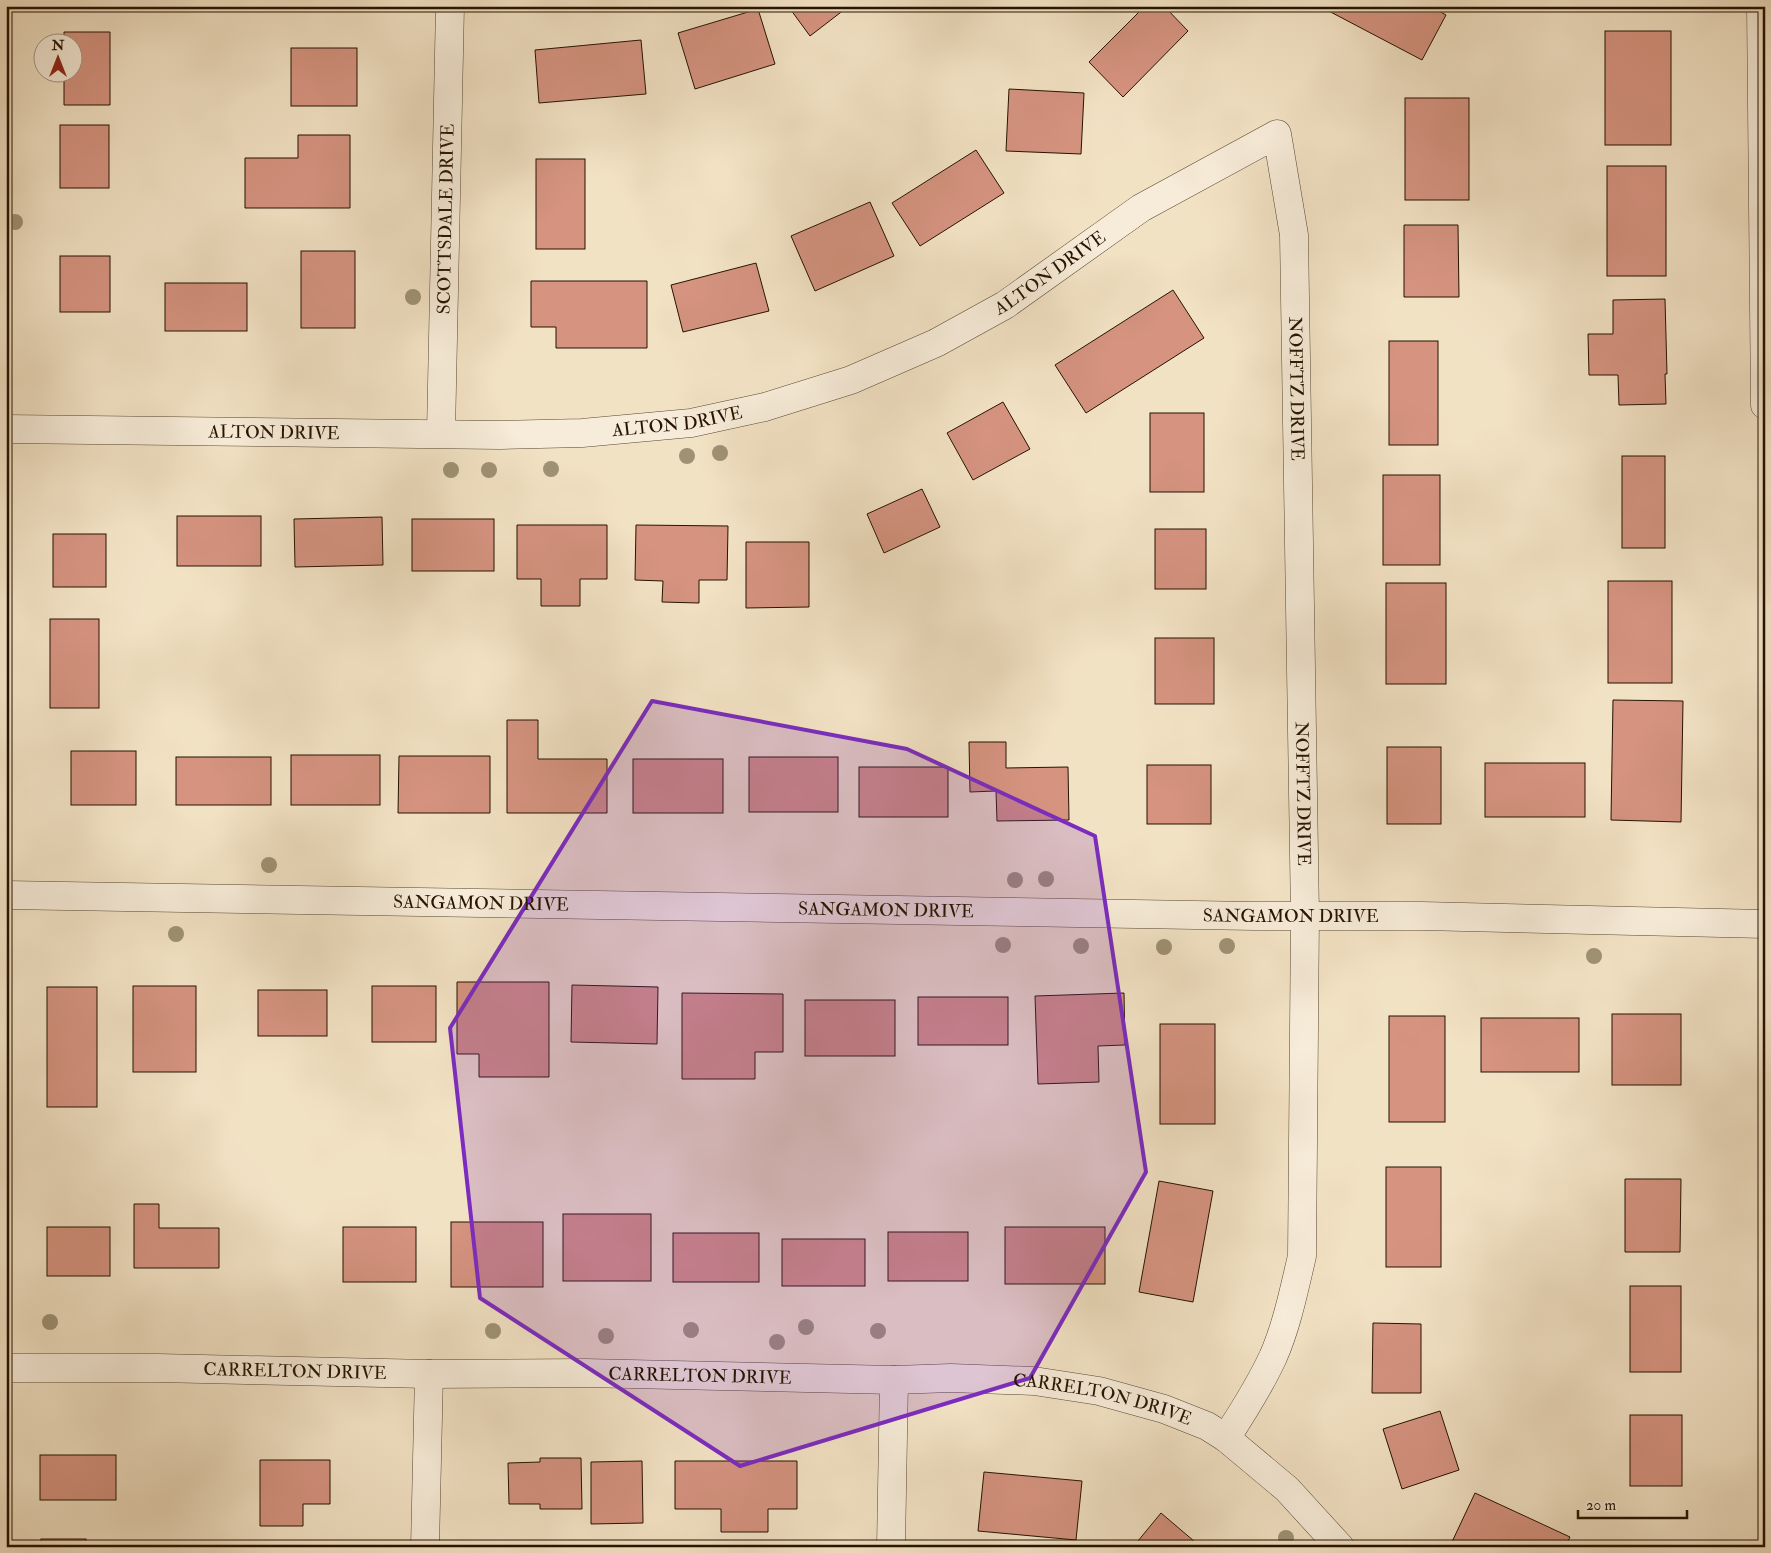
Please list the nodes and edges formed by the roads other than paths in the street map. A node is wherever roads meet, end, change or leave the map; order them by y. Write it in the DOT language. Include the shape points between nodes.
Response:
graph roads {
  1 [pos="450,6"];
  2 [pos="1761,6"];
  3 [pos="1277,134"];
  4 [pos="1765,405"];
  5 [pos="6,429"];
  6 [pos="441,433"];
  7 [pos="6,894"];
  8 [pos="1305,916"];
  9 [pos="1765,924"];
  10 [pos="6,1368"];
  11 [pos="429,1374"];
  12 [pos="894,1380"];
  13 [pos="1226,1438"];
  14 [pos="425,1547"];
  15 [pos="891,1547"];
  16 [pos="1340,1547"];
  1 -- 6 [label="street, SCOTTSDALE DRIVE"];
  2 -- 4 [label="street"];
  3 -- 6 [label="street, ALTON DRIVE" via="1141,208 1004,305 936,343 851,380 765,407 691,423 582,433"];
  3 -- 8 [label="street, NOFFTZ DRIVE" via="1294,236"];
  5 -- 6 [label="street, ALTON DRIVE"];
  7 -- 8 [label="street, SANGAMON DRIVE"];
  8 -- 9 [label="street, SANGAMON DRIVE"];
  8 -- 13 [label="street, NOFFTZ DRIVE" via="1302,1256 1290,1308 1273,1357"];
  10 -- 11 [label="street, CARRELTON DRIVE"];
  11 -- 12 [label="street, CARRELTON DRIVE" via="585,1373"];
  11 -- 14 [label="street"];
  12 -- 13 [label="street, CARRELTON DRIVE" via="1034,1381 1099,1391 1164,1409 1207,1426"];
  12 -- 15 [label="street"];
  13 -- 16 [label="street, CARRELTON DRIVE" via="1287,1488"];
}
